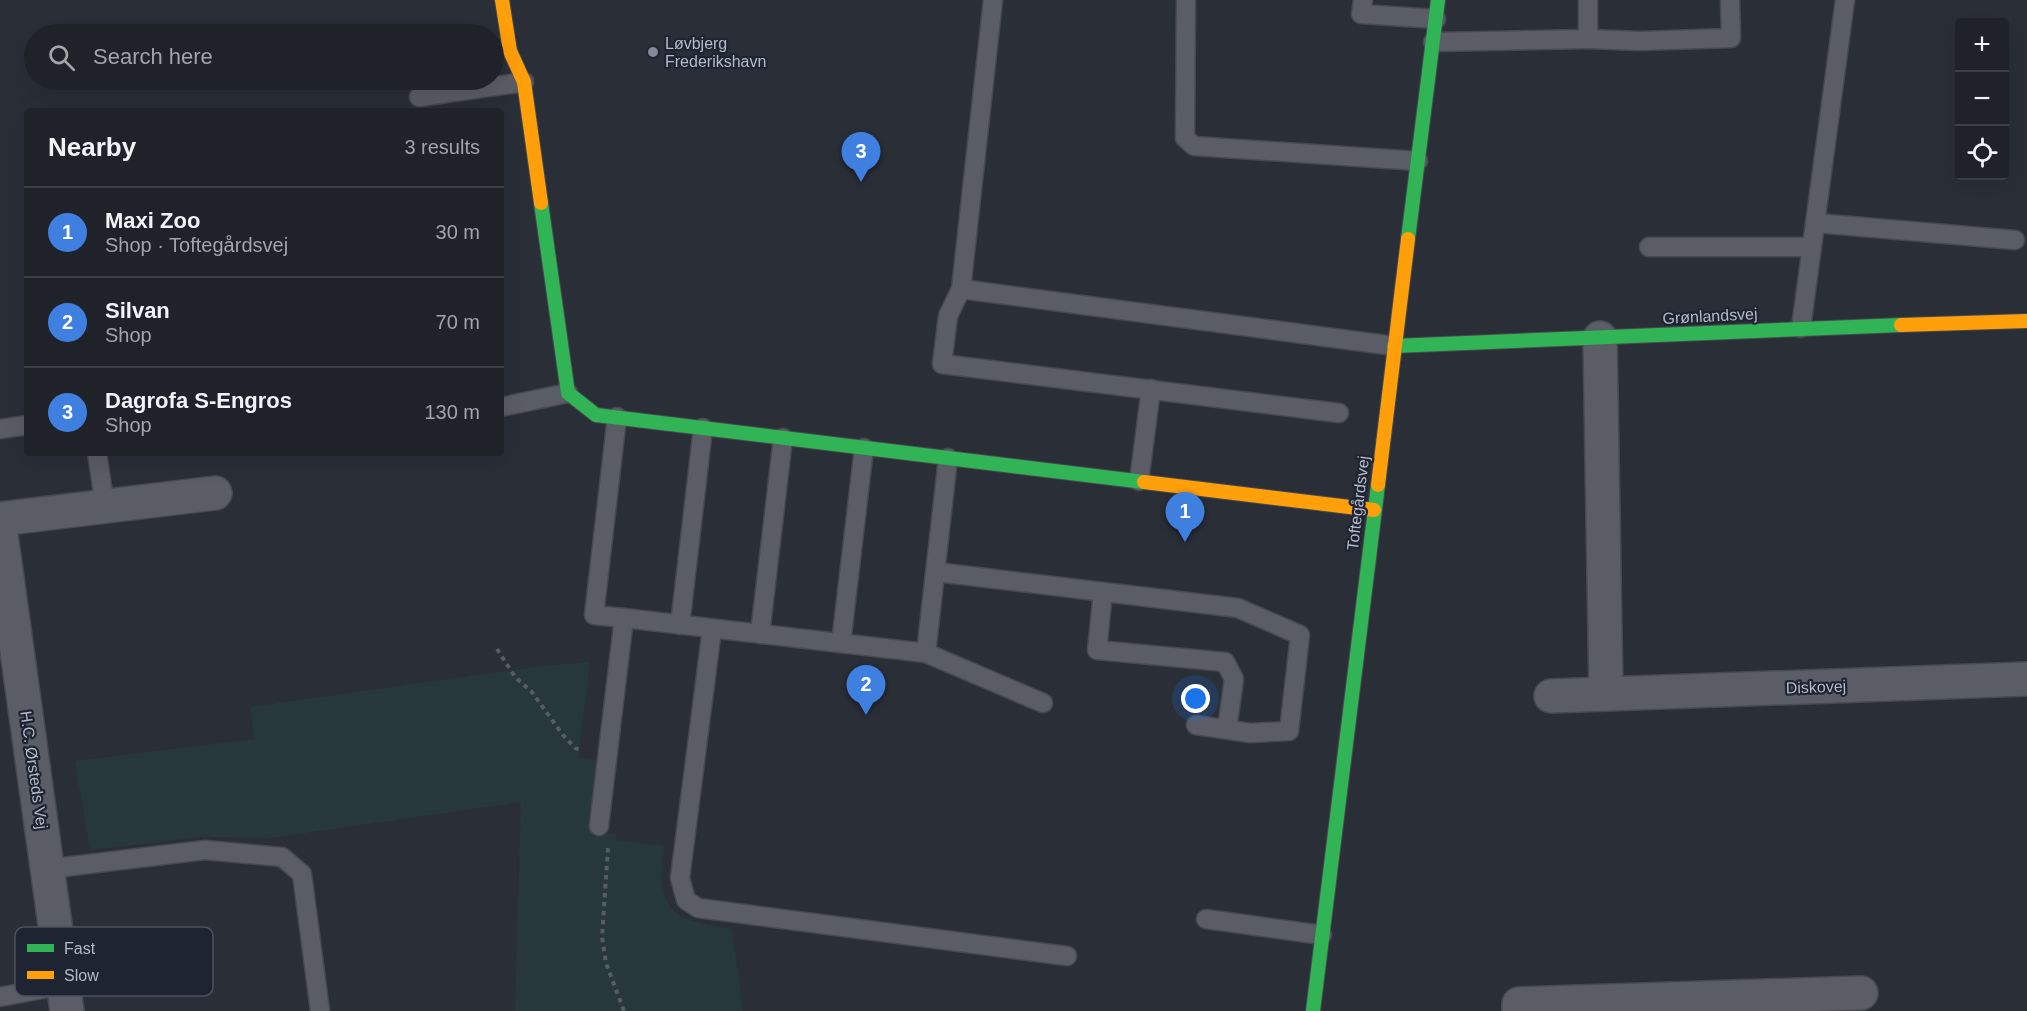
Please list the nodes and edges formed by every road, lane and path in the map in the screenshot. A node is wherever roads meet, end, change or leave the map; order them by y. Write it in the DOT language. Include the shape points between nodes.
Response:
graph roads {
  1 [pos="502,0"];
  2 [pos="993,0"];
  3 [pos="1186,0"];
  4 [pos="1363,0"];
  5 [pos="1438,0"];
  6 [pos="1588,0"];
  7 [pos="1730,0"];
  8 [pos="1845,0"];
  9 [pos="1436,19"];
  10 [pos="1588,39"];
  11 [pos="1433,42"];
  12 [pos="524,82"];
  13 [pos="504,85"];
  14 [pos="468,90"];
  15 [pos="419,97"];
  16 [pos="1418,161"];
  17 [pos="1816,223"];
  18 [pos="2014,240"];
  19 [pos="1649,247"];
  20 [pos="1811,247"];
  21 [pos="961,289"];
  22 [pos="2027,321"];
  23 [pos="1801,328"];
  24 [pos="1600,338"];
  25 [pos="1394,346"];
  26 [pos="1151,389"];
  27 [pos="568,393"];
  28 [pos="504,406"];
  29 [pos="1339,413"];
  30 [pos="617,417"];
  31 [pos="24,425"];
  32 [pos="703,428"];
  33 [pos="0,429"];
  34 [pos="783,438"];
  35 [pos="864,448"];
  36 [pos="97,456"];
  37 [pos="948,458"];
  38 [pos="1139,481"];
  39 [pos="215,493"];
  40 [pos="105,506"];
  41 [pos="1374,510"];
  42 [pos="0,519"];
  43 [pos="0,528"];
  44 [pos="936,572"];
  45 [pos="1103,592"];
  46 [pos="624,618"];
  47 [pos="680,625"];
  48 [pos="712,628"];
  49 [pos="760,634"];
  50 [pos="842,643"];
  51 [pos="497,649"];
  52 [pos="926,653"];
  53 [pos="2027,679"];
  54 [pos="1606,694"];
  55 [pos="1551,696"];
  56 [pos="1043,703"];
  57 [pos="1196,724"];
  58 [pos="1227,729"];
  59 [pos="608,754"];
  60 [pos="599,826"];
  61 [pos="47,869"];
  62 [pos="1206,919"];
  63 [pos="55,927"];
  64 [pos="1322,935"];
  65 [pos="1067,956"];
  66 [pos="1861,993"];
  67 [pos="0,997"];
  68 [pos="65,998"];
  69 [pos="320,1011"];
  70 [pos="624,1011"];
  71 [pos="1313,1011"];
  72 [pos="1519,1011"];
  1 -- 12 [label="street" via="510,51"];
  2 -- 21 [label="lane"];
  3 -- 16 [label="lane" via="1185,138 1194,146"];
  4 -- 9 [label="lane" via="1361,14"];
  5 -- 9 [label="street, Toftegårdsvej"];
  6 -- 10 [label="lane"];
  7 -- 10 [label="lane" via="1731,38"];
  8 -- 17 [label="lane"];
  9 -- 11 [label="street, Toftegårdsvej"];
  10 -- 11 [label="lane"];
  11 -- 16 [label="street, Toftegårdsvej"];
  12 -- 13 [label="lane"];
  12 -- 27 [label="street"];
  14 -- 15 [label="lane"];
  16 -- 25 [label="street, Toftegårdsvej"];
  17 -- 18 [label="lane"];
  17 -- 20 [label="lane"];
  19 -- 20 [label="lane"];
  20 -- 23 [label="lane"];
  21 -- 25 [label="lane"];
  21 -- 26 [label="lane" via="948,316 942,364"];
  22 -- 23 [label="street, Grønlandsvej"];
  23 -- 24 [label="street, Grønlandsvej"];
  24 -- 25 [label="street, Grønlandsvej"];
  24 -- 54 [label="street"];
  25 -- 41 [label="street, Toftegårdsvej"];
  26 -- 29 [label="lane"];
  26 -- 38 [label="lane"];
  27 -- 28 [label="lane"];
  27 -- 30 [label="street" via="596,415"];
  30 -- 32 [label="street"];
  30 -- 46 [label="lane" via="594,615"];
  31 -- 33 [label="lane"];
  32 -- 34 [label="street"];
  32 -- 47 [label="lane"];
  34 -- 35 [label="street"];
  34 -- 49 [label="lane"];
  35 -- 37 [label="street"];
  35 -- 50 [label="lane"];
  36 -- 40 [label="lane"];
  37 -- 38 [label="street"];
  37 -- 44 [label="lane"];
  38 -- 41 [label="street"];
  39 -- 40 [label="street"];
  40 -- 42 [label="street"];
  41 -- 64 [label="street, Toftegårdsvej"];
  43 -- 61 [label="street, H.C. Ørsteds Vej"];
  44 -- 45 [label="lane"];
  44 -- 52 [label="lane"];
  45 -- 58 [label="lane" via="1097,650 1225,663 1234,679"];
  45 -- 58 [label="lane" via="1238,608 1300,635 1289,731"];
  46 -- 47 [label="lane"];
  46 -- 59 [label="lane"];
  47 -- 48 [label="lane"];
  48 -- 49 [label="lane"];
  48 -- 65 [label="lane" via="680,878 686,900 698,908"];
  49 -- 50 [label="lane"];
  50 -- 52 [label="lane"];
  51 -- 59 [label="path" via="515,677 531,691 576,748"];
  52 -- 56 [label="lane"];
  53 -- 54 [label="street, Diskovej"];
  54 -- 55 [label="street, Diskovej"];
  57 -- 58 [label="lane"];
  59 -- 60 [label="lane"];
  60 -- 70 [label="path" via="609,833 603,946"];
  61 -- 63 [label="street, H.C. Ørsteds Vej"];
  61 -- 69 [label="lane" via="205,850 282,857 302,874"];
  62 -- 64 [label="lane"];
  64 -- 71 [label="street, Toftegårdsvej"];
  66 -- 72 [label="street" via="1519,1004"];
  67 -- 68 [label="lane"];
}
